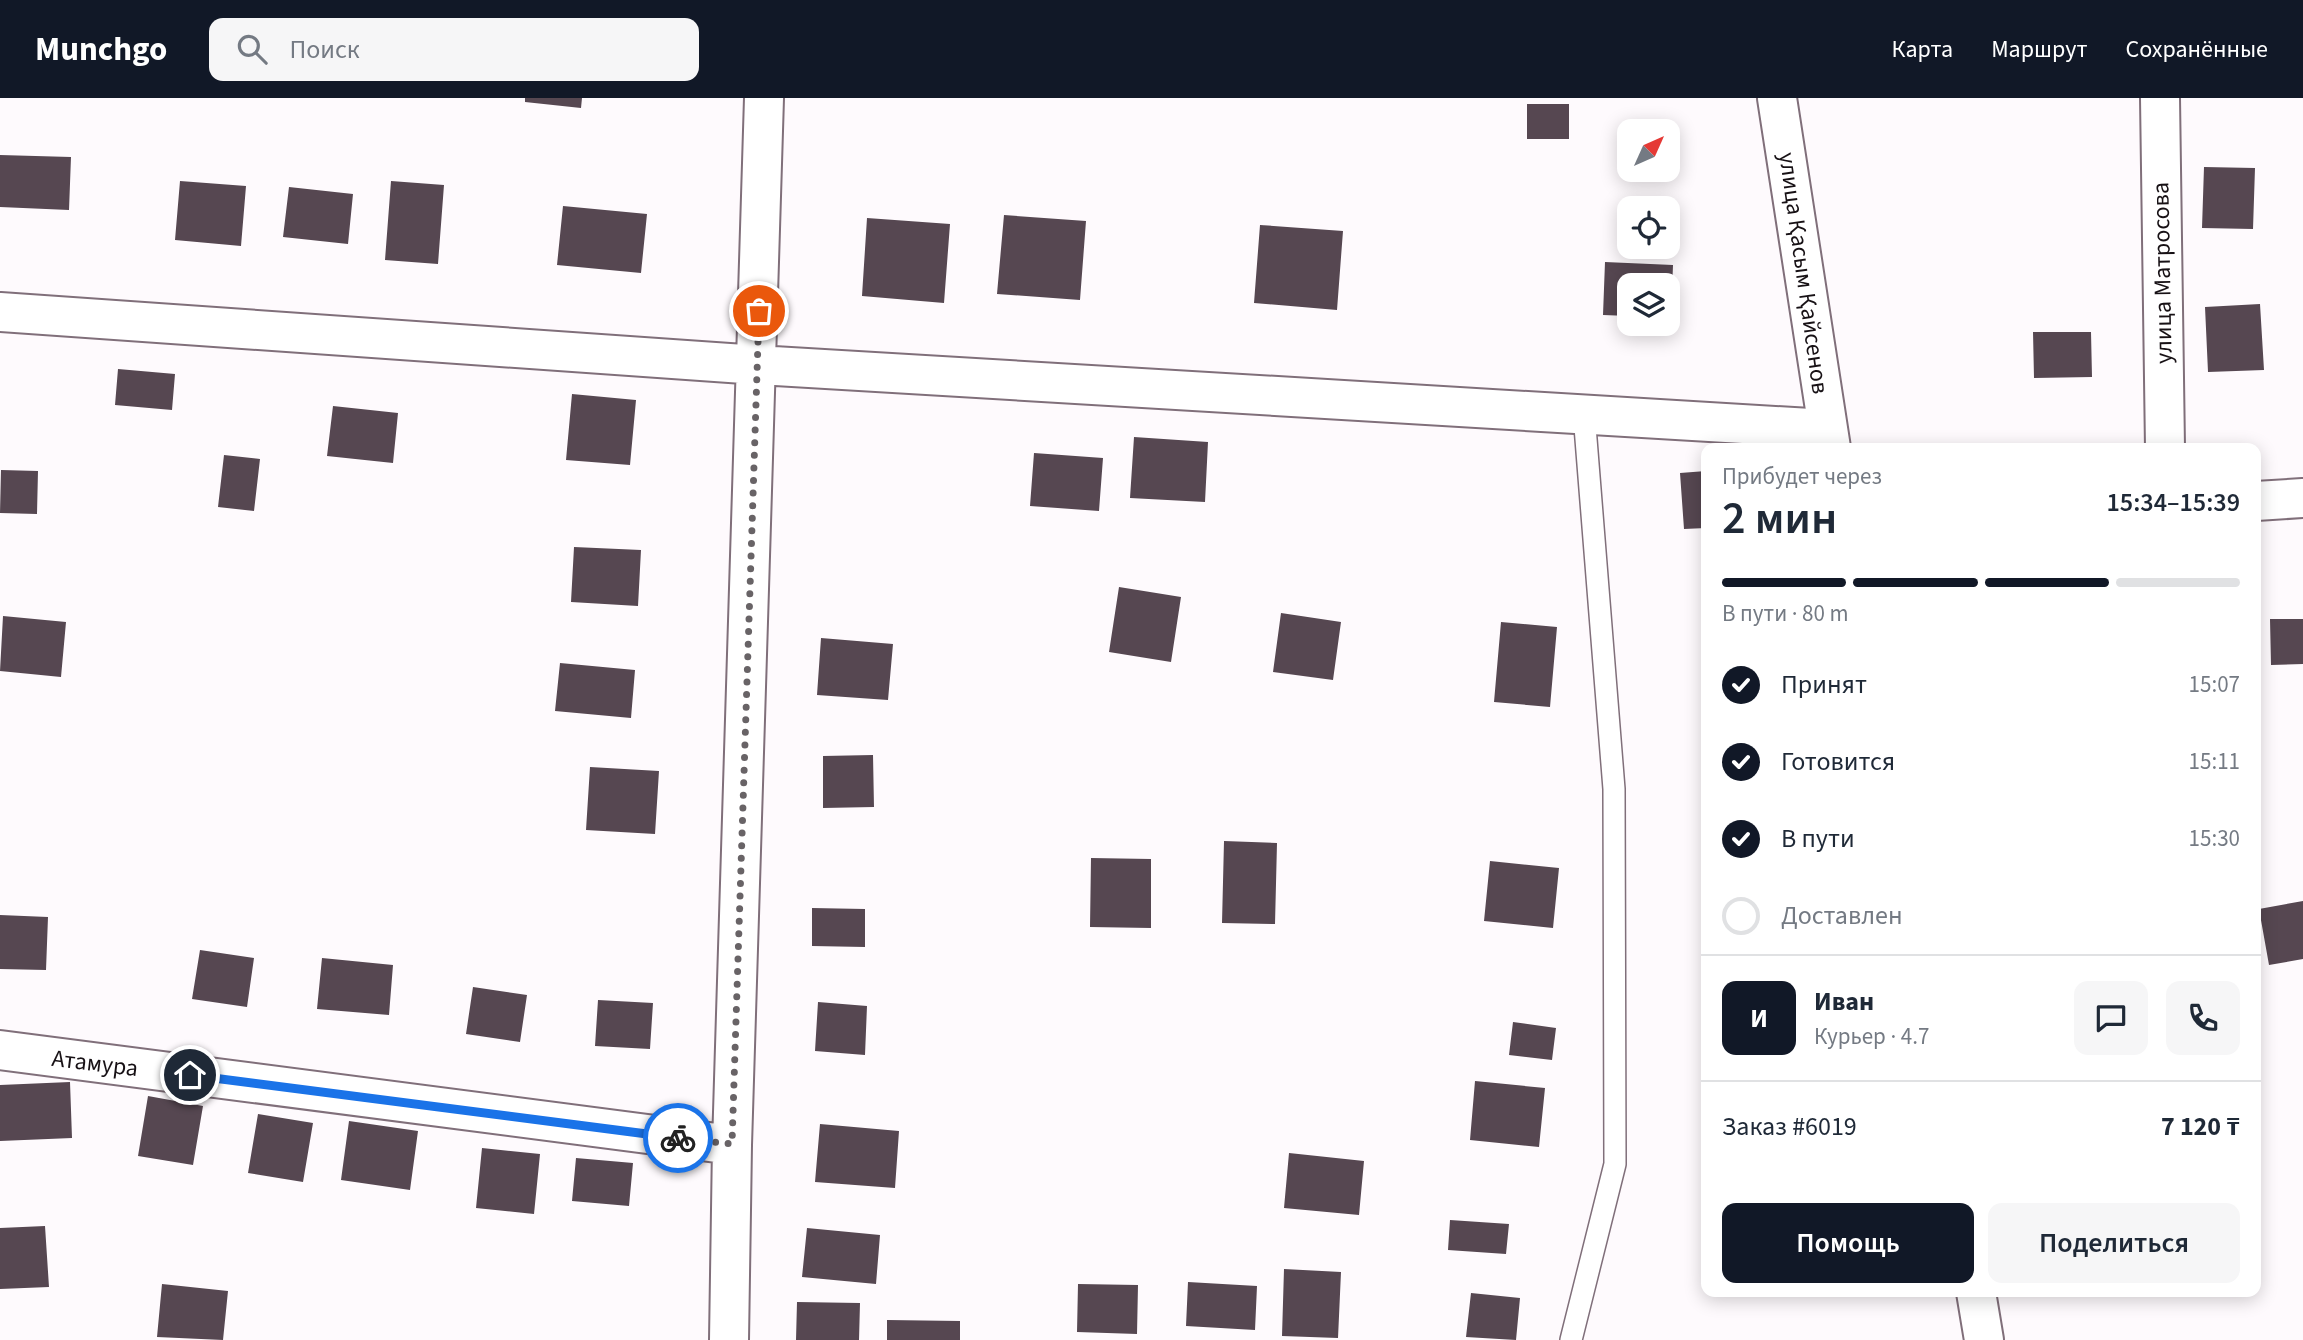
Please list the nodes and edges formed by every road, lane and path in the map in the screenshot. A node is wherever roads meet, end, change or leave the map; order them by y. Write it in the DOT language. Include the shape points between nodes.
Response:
graph roads {
  1 [pos="764,98"];
  2 [pos="1777,98"];
  3 [pos="2160,98"];
  4 [pos="0,312"];
  5 [pos="758,365"];
  6 [pos="1584,414"];
  7 [pos="1829,438"];
  8 [pos="2165,443"];
  9 [pos="2303,498"];
  10 [pos="2261,501"];
  11 [pos="0,1050"];
  12 [pos="732,1144"];
  13 [pos="1977,1297"];
  14 [pos="729,1340"];
  15 [pos="1571,1340"];
  16 [pos="1984,1340"];
  1 -- 5 [label="street"];
  2 -- 7 [label="street, улица Қасым Қайсенов"];
  3 -- 8 [label="street, улица Матросова"];
  4 -- 5 [label="street"];
  5 -- 6 [label="street"];
  5 -- 12 [label="street"];
  6 -- 7 [label="street"];
  6 -- 15 [label="lane" via="1614,789 1615,1164"];
  9 -- 10 [label="street"];
  11 -- 12 [label="street, Атамура"];
  12 -- 14 [label="street"];
  13 -- 16 [label="street"];
}
